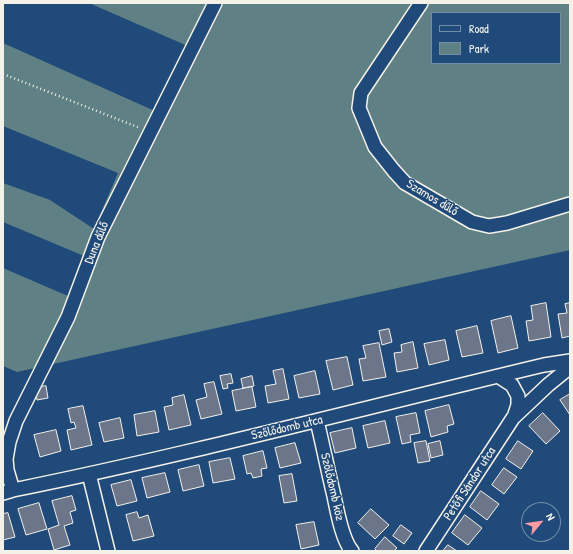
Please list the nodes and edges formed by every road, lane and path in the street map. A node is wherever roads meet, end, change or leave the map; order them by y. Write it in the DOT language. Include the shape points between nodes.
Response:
graph roads {
  1 [pos="214,3"];
  2 [pos="421,3"];
  3 [pos="3,74"];
  4 [pos="150,132"];
  5 [pos="570,204"];
  6 [pos="570,361"];
  7 [pos="570,367"];
  8 [pos="498,376"];
  9 [pos="513,418"];
  10 [pos="317,421"];
  11 [pos="89,474"];
  12 [pos="8,491"];
  13 [pos="108,551"];
  14 [pos="352,551"];
  15 [pos="426,551"];
  1 -- 4 [label="street, Duna dűlő"];
  2 -- 5 [label="street, Szamos dűlő" via="362,93 359,108 374,147 405,183 472,222 489,226 507,223"];
  3 -- 4 [label="path"];
  4 -- 12 [label="street, Duna dűlő" via="98,237 68,317 16,421 6,459"];
  6 -- 8 [label="street, Szőlődomb utca"];
  7 -- 9 [label="street, Petőfi Sándor utca"];
  8 -- 9 [label="street, Petőfi Sándor utca" via="512,385 518,396"];
  8 -- 10 [label="street, Szőlődomb utca"];
  9 -- 15 [label="street, Petőfi Sándor utca"];
  10 -- 11 [label="street, Szőlődomb utca"];
  10 -- 14 [label="street, Szőlődomb köz" via="340,523"];
  11 -- 12 [label="street, Szőlődomb utca"];
  11 -- 13 [label="street"];
}
